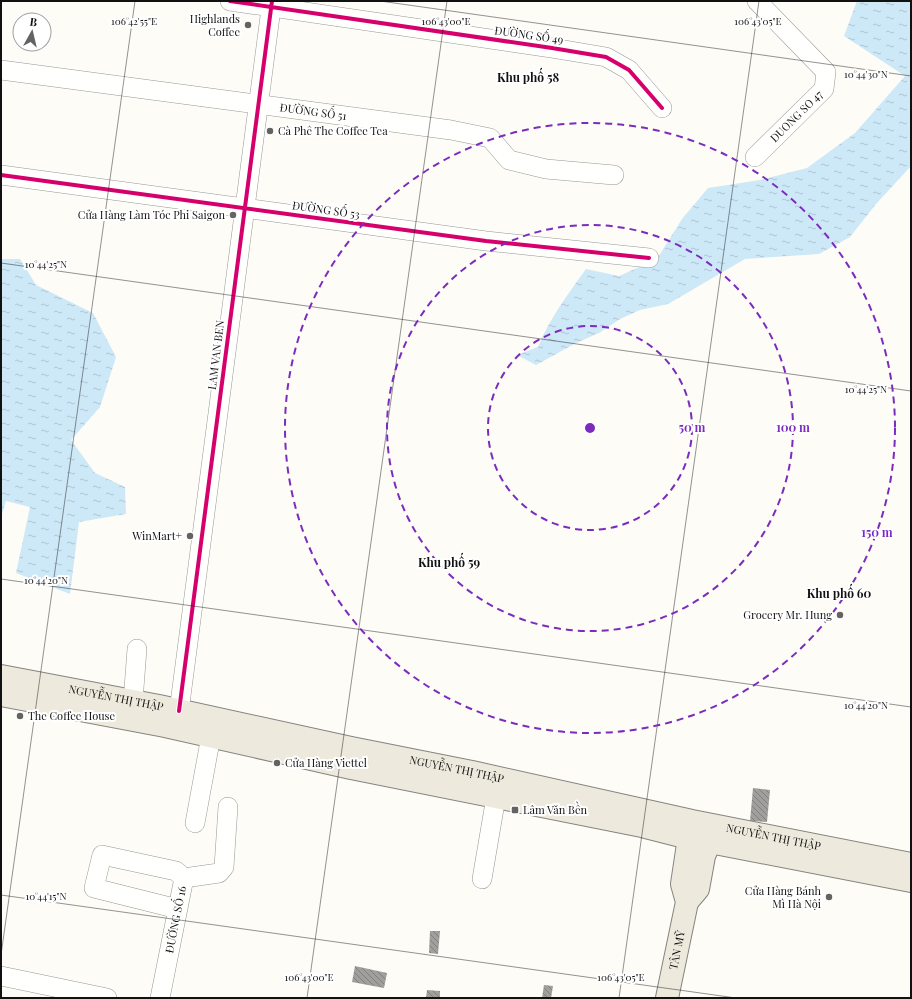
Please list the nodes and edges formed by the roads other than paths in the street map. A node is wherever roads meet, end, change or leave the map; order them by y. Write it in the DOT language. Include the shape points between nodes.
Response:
graph roads {
  1 [pos="230,1"];
  2 [pos="757,1"];
  3 [pos="271,4"];
  4 [pos="1,70"];
  5 [pos="258,104"];
  6 [pos="662,108"];
  7 [pos="755,156"];
  8 [pos="1,175"];
  9 [pos="614,175"];
  10 [pos="244,208"];
  11 [pos="649,258"];
  12 [pos="137,649"];
  13 [pos="1,676"];
  14 [pos="1,695"];
  15 [pos="132,701"];
  16 [pos="178,720"];
  17 [pos="211,736"];
  18 [pos="496,797"];
  19 [pos="228,807"];
  20 [pos="644,818"];
  21 [pos="194,823"];
  22 [pos="690,830"];
  23 [pos="712,833"];
  24 [pos="911,864"];
  25 [pos="184,878"];
  26 [pos="482,879"];
  27 [pos="911,881"];
  28 [pos="687,902"];
  29 [pos="178,909"];
  30 [pos="1,976"];
  31 [pos="57,993"];
  32 [pos="106,998"];
  33 [pos="160,998"];
  34 [pos="667,998"];
  1 -- 3 [label="street, ĐƯỜNG SỐ 49"];
  2 -- 7 [label="street, DUONG SO 47" via="826,72 824,89"];
  3 -- 5 [label="street, LAM VAN BEN"];
  3 -- 6 [label="street, ĐƯỜNG SỐ 49" via="606,57 629,70"];
  4 -- 5 [label="street, ĐƯỜNG SỐ 51"];
  5 -- 9 [label="street, ĐƯỜNG SỐ 51" via="451,130 490,138 509,160 546,169"];
  5 -- 10 [label="street, LAM VAN BEN"];
  8 -- 10 [label="street, ĐƯỜNG SỐ 53"];
  10 -- 11 [label="street, ĐƯỜNG SỐ 53" via="486,241"];
  10 -- 16 [label="street, LAM VAN BEN"];
  12 -- 15 [label="street"];
  13 -- 15 [label="main road, NGUYỄN THỊ THẬP"];
  14 -- 16 [label="main road, NGUYỄN THỊ THẬP"];
  15 -- 16 [label="main road, NGUYỄN THỊ THẬP"];
  16 -- 17 [label="main road, NGUYỄN THỊ THẬP"];
  16 -- 20 [label="main road, NGUYỄN THỊ THẬP" via="351,748 472,772"];
  17 -- 18 [label="main road, NGUYỄN THỊ THẬP"];
  17 -- 21 [label="street"];
  18 -- 20 [label="main road, NGUYỄN THỊ THẬP"];
  18 -- 26 [label="street"];
  19 -- 25 [label="street" via="224,867 218,873"];
  20 -- 22 [label="main road, NGUYỄN THỊ THẬP"];
  22 -- 23 [label="main road, NGUYỄN THỊ THẬP"];
  22 -- 28 [label="main road, TÂN MỸ" via="682,884"];
  23 -- 24 [label="main road, NGUYỄN THỊ THẬP"];
  23 -- 27 [label="main road, NGUYỄN THỊ THẬP"];
  23 -- 28 [label="main road, TÂN MỸ" via="704,856 698,889"];
  25 -- 29 [label="street, ĐƯỜNG SỐ 16"];
  25 -- 29 [label="street, ĐƯỜNG SỐ 16" via="176,871 102,855 94,888"];
  28 -- 34 [label="main road, TÂN MỸ"];
  29 -- 33 [label="street, ĐƯỜNG SỐ 16"];
  30 -- 31 [label="street"];
  31 -- 32 [label="street"];
}
